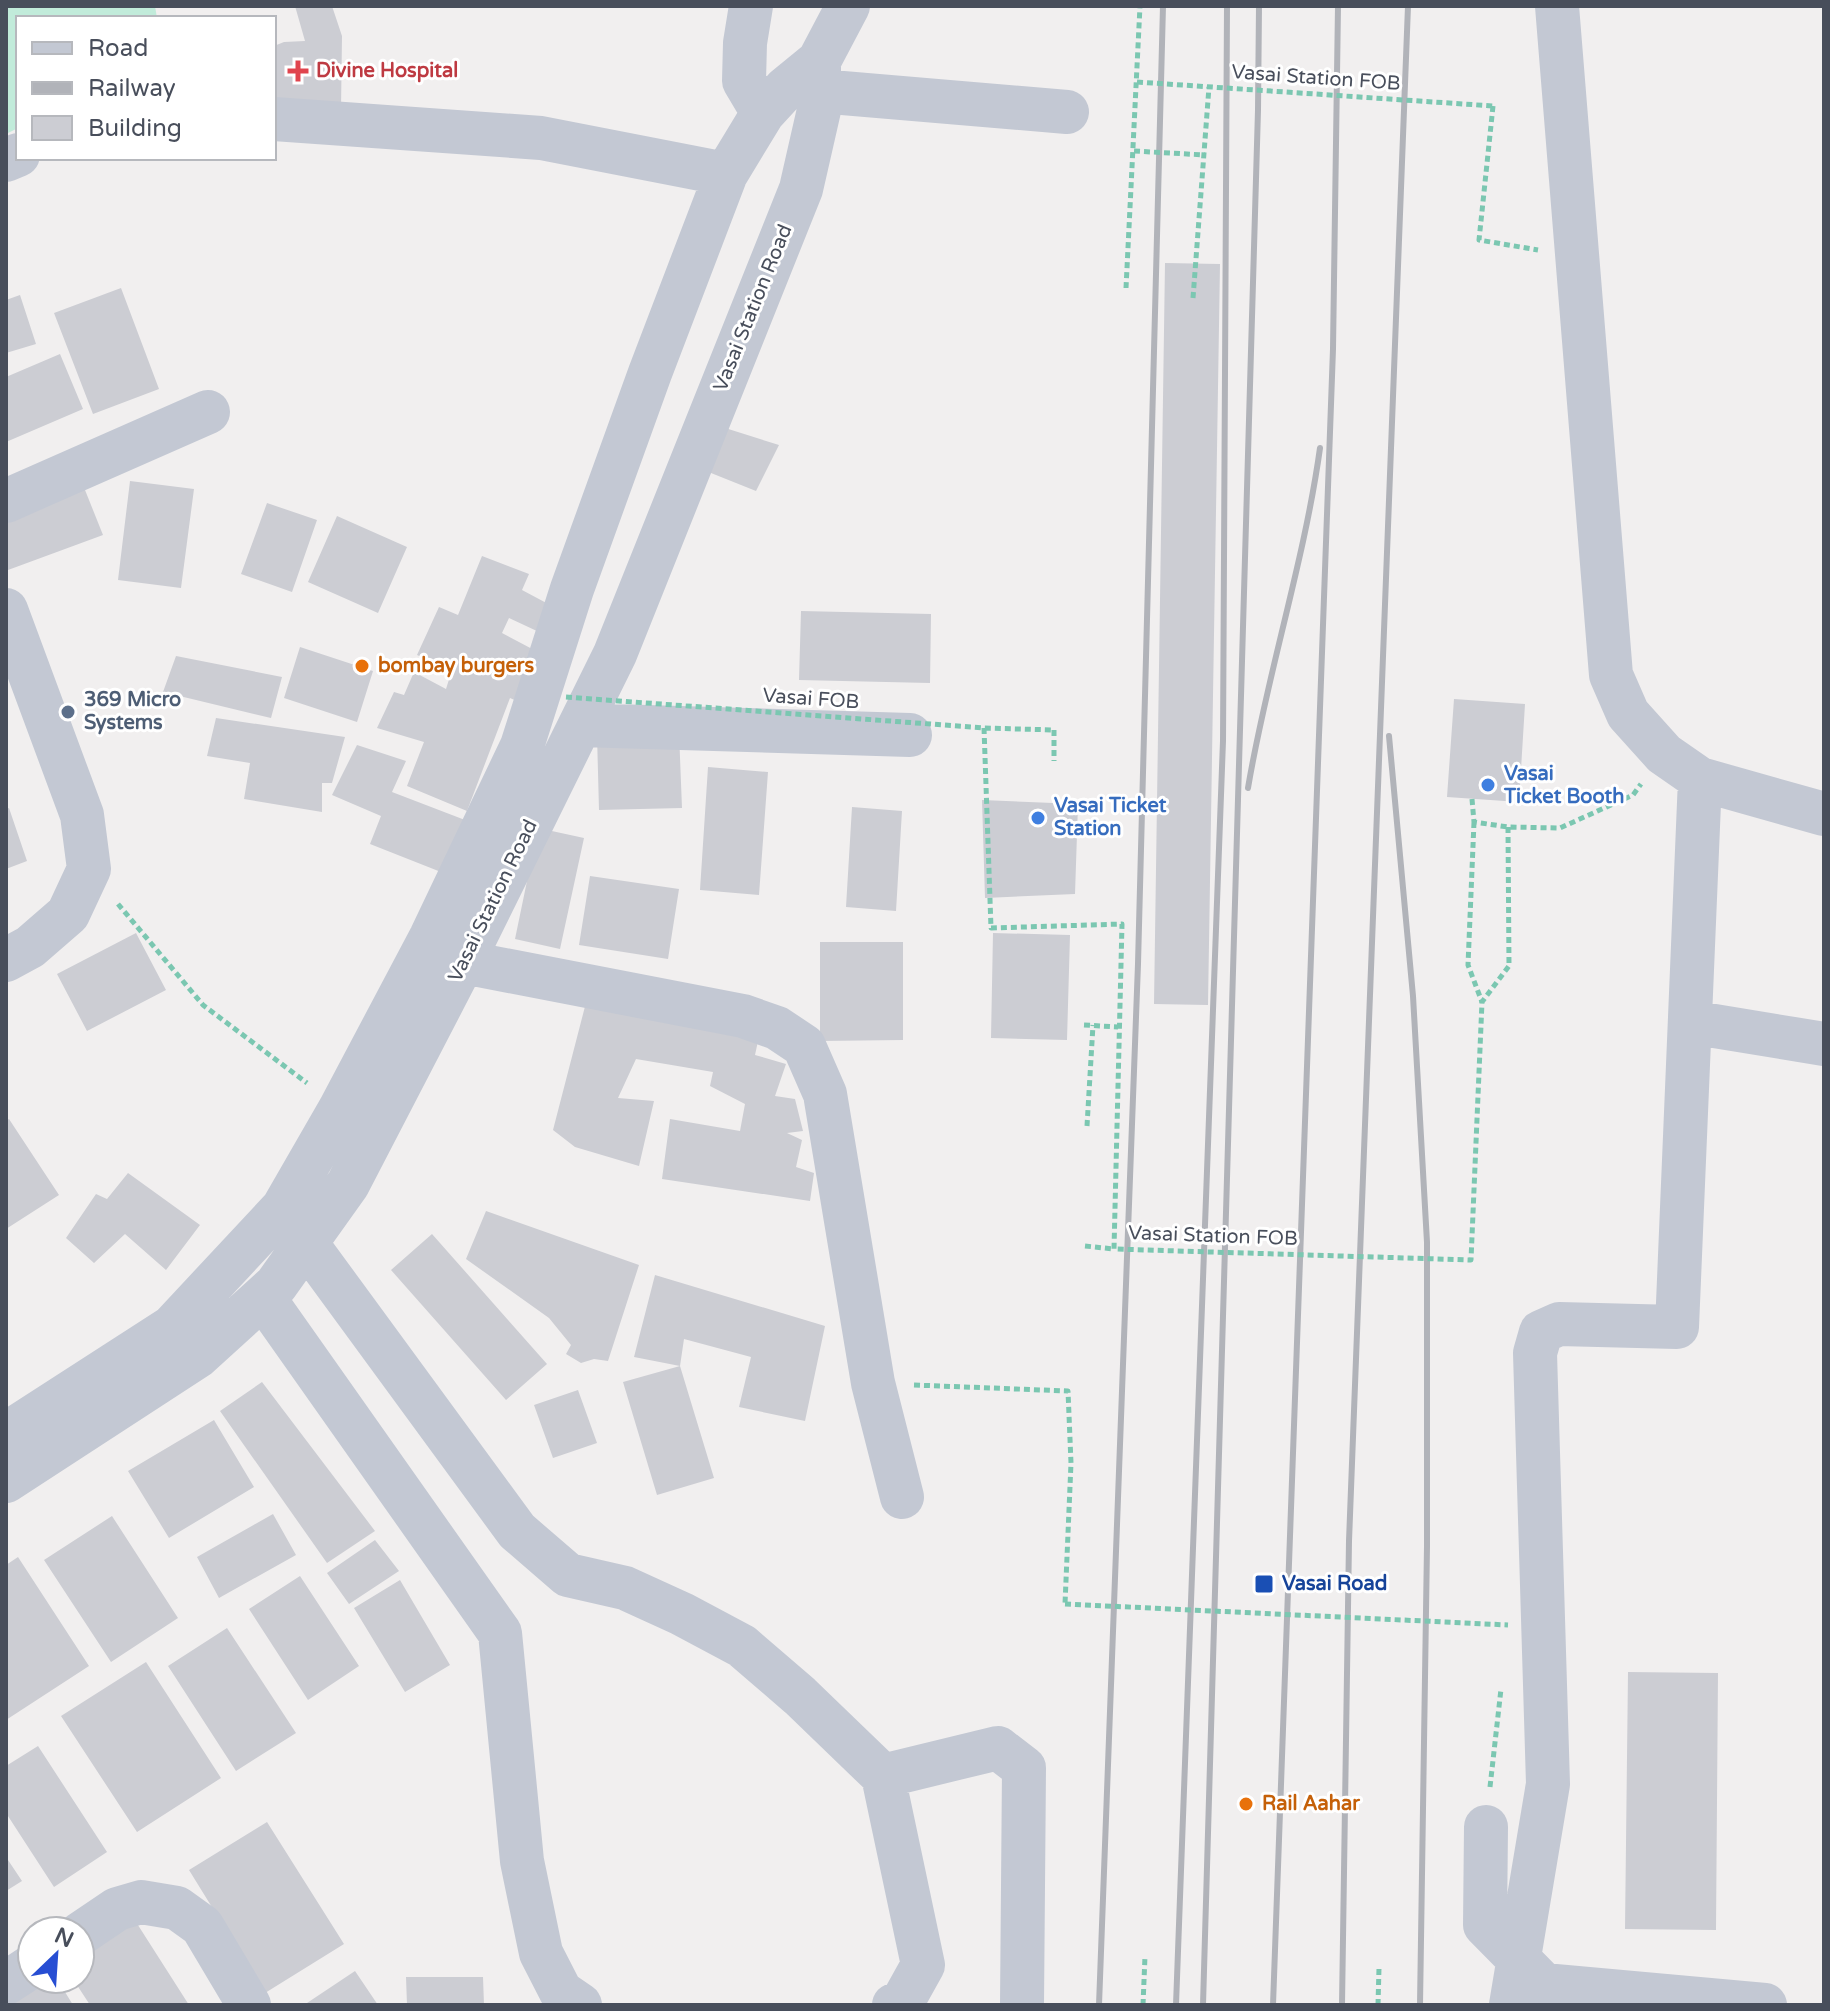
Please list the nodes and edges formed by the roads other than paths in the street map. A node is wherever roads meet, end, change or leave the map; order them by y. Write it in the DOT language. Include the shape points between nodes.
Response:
graph roads {
  1 [pos="751,6"];
  2 [pos="848,6"];
  3 [pos="1557,6"];
  4 [pos="819,76"];
  5 [pos="1067,112"];
  6 [pos="763,113"];
  7 [pos="276,119"];
  8 [pos="726,174"];
  9 [pos="208,412"];
  10 [pos="6,501"];
  11 [pos="6,610"];
  12 [pos="573,711"];
  13 [pos="910,735"];
  14 [pos="1700,779"];
  15 [pos="1824,814"];
  16 [pos="6,960"];
  17 [pos="463,962"];
  18 [pos="1690,1022"];
  19 [pos="1824,1044"];
  20 [pos="306,1243"];
  21 [pos="263,1297"];
  22 [pos="6,1434"];
  23 [pos="6,1481"];
  24 [pos="902,1497"];
  25 [pos="883,1776"];
  26 [pos="1486,1827"];
  27 [pos="96,1923"];
  28 [pos="1519,1961"];
  29 [pos="249,2005"];
  30 [pos="580,2005"];
  31 [pos="894,2005"];
  32 [pos="1022,2005"];
  33 [pos="1511,2005"];
  34 [pos="1765,2005"];
  1 -- 6 [label="street" via="744,81"];
  2 -- 4 [label="street"];
  3 -- 14 [label="street" via="1611,675 1628,714 1664,754"];
  4 -- 5 [label="street"];
  4 -- 6 [label="street" via="786,88"];
  4 -- 12 [label="street, Vasai Station Road" via="819,110 801,189 615,654"];
  6 -- 8 [label="street"];
  7 -- 8 [label="street" via="541,138"];
  8 -- 22 [label="street" via="650,373 522,746 431,937 340,1109 283,1208 172,1327"];
  9 -- 10 [label="street"];
  11 -- 16 [label="street" via="82,815 89,869 68,914"];
  12 -- 13 [label="street"];
  12 -- 17 [label="street, Vasai Station Road"];
  14 -- 15 [label="street"];
  14 -- 18 [label="street"];
  17 -- 20 [label="street, Vasai Station Road" via="348,1184"];
  17 -- 24 [label="street" via="743,1016 777,1028 804,1046 825,1094 873,1383"];
  18 -- 19 [label="street"];
  18 -- 28 [label="street" via="1677,1327 1559,1324 1541,1332 1535,1353 1548,1784"];
  20 -- 21 [label="street, Vasai Station Road"];
  20 -- 25 [label="street" via="517,1531 568,1575 625,1588 742,1646"];
  21 -- 23 [label="street, Vasai Station Road" via="198,1356"];
  21 -- 30 [label="street" via="500,1633 522,1861 541,1953 561,1992"];
  25 -- 31 [label="street" via="923,1965 903,2001"];
  25 -- 32 [label="street" via="998,1748 1024,1768"];
  26 -- 28 [label="street" via="1485,1925"];
  27 -- 29 [label="street" via="141,1902 177,1908 202,1926"];
  28 -- 33 [label="street"];
  28 -- 34 [label="street" via="1544,1985"];
}
